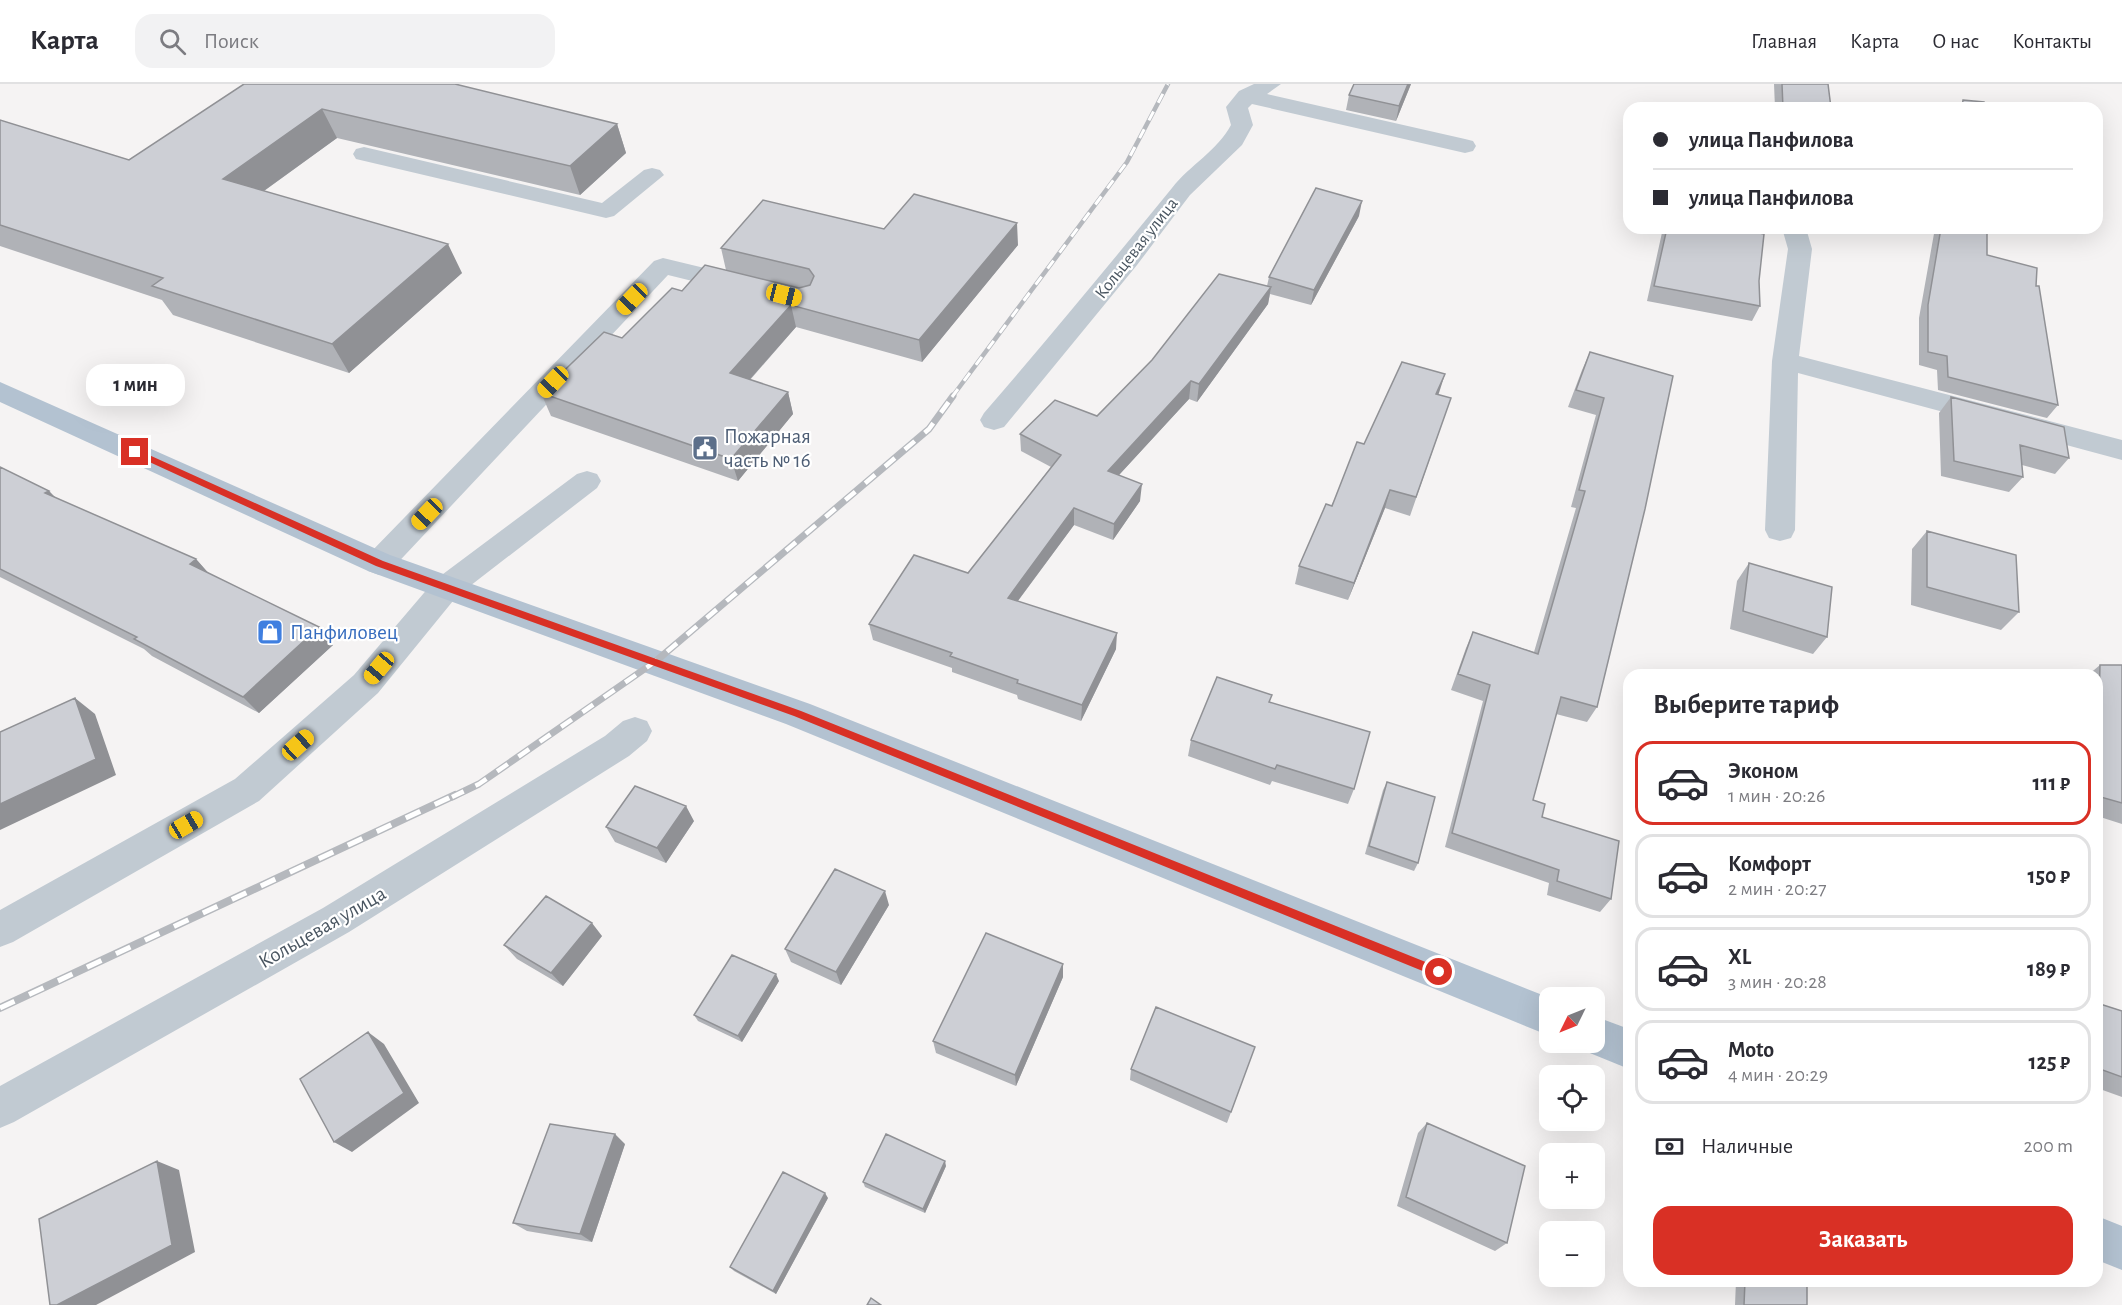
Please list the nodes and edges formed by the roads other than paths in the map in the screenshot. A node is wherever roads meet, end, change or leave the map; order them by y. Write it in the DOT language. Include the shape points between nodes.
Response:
graph roads {
  1 [pos="1270,84"];
  2 [pos="1247,96"];
  3 [pos="1465,146"];
  4 [pos="364,154"];
  5 [pos="652,175"];
  6 [pos="1796,234"];
  7 [pos="760,290"];
  8 [pos="1785,361"];
  9 [pos="0,391"];
  10 [pos="994,420"];
  11 [pos="2122,450"];
  12 [pos="587,481"];
  13 [pos="1780,530"];
  14 [pos="380,563"];
  15 [pos="446,588"];
  16 [pos="635,731"];
  17 [pos="0,930"];
  18 [pos="1539,1013"];
  19 [pos="1605,1039"];
  20 [pos="1623,1047"];
  21 [pos="0,1108"];
  22 [pos="2103,1240"];
  23 [pos="2122,1248"];
  1 -- 2 [label="street"];
  2 -- 3 [label="street"];
  2 -- 10 [label="street, Кольцевая улица" via="1237,107 1242,125 1234,141 1182,190"];
  4 -- 5 [label="street" via="606,211"];
  6 -- 8 [label="street" via="1800,249"];
  7 -- 14 [label="street" via="663,266"];
  8 -- 11 [label="street"];
  8 -- 13 [label="street"];
  9 -- 14 [label="main road"];
  12 -- 15 [label="street"];
  14 -- 15 [label="main road"];
  15 -- 17 [label="street" via="366,684 247,790"];
  15 -- 18 [label="main road" via="798,714"];
  16 -- 21 [label="street, Кольцевая улица" via="617,746 336,920"];
  19 -- 20 [label="main road"];
  22 -- 23 [label="main road"];
}
